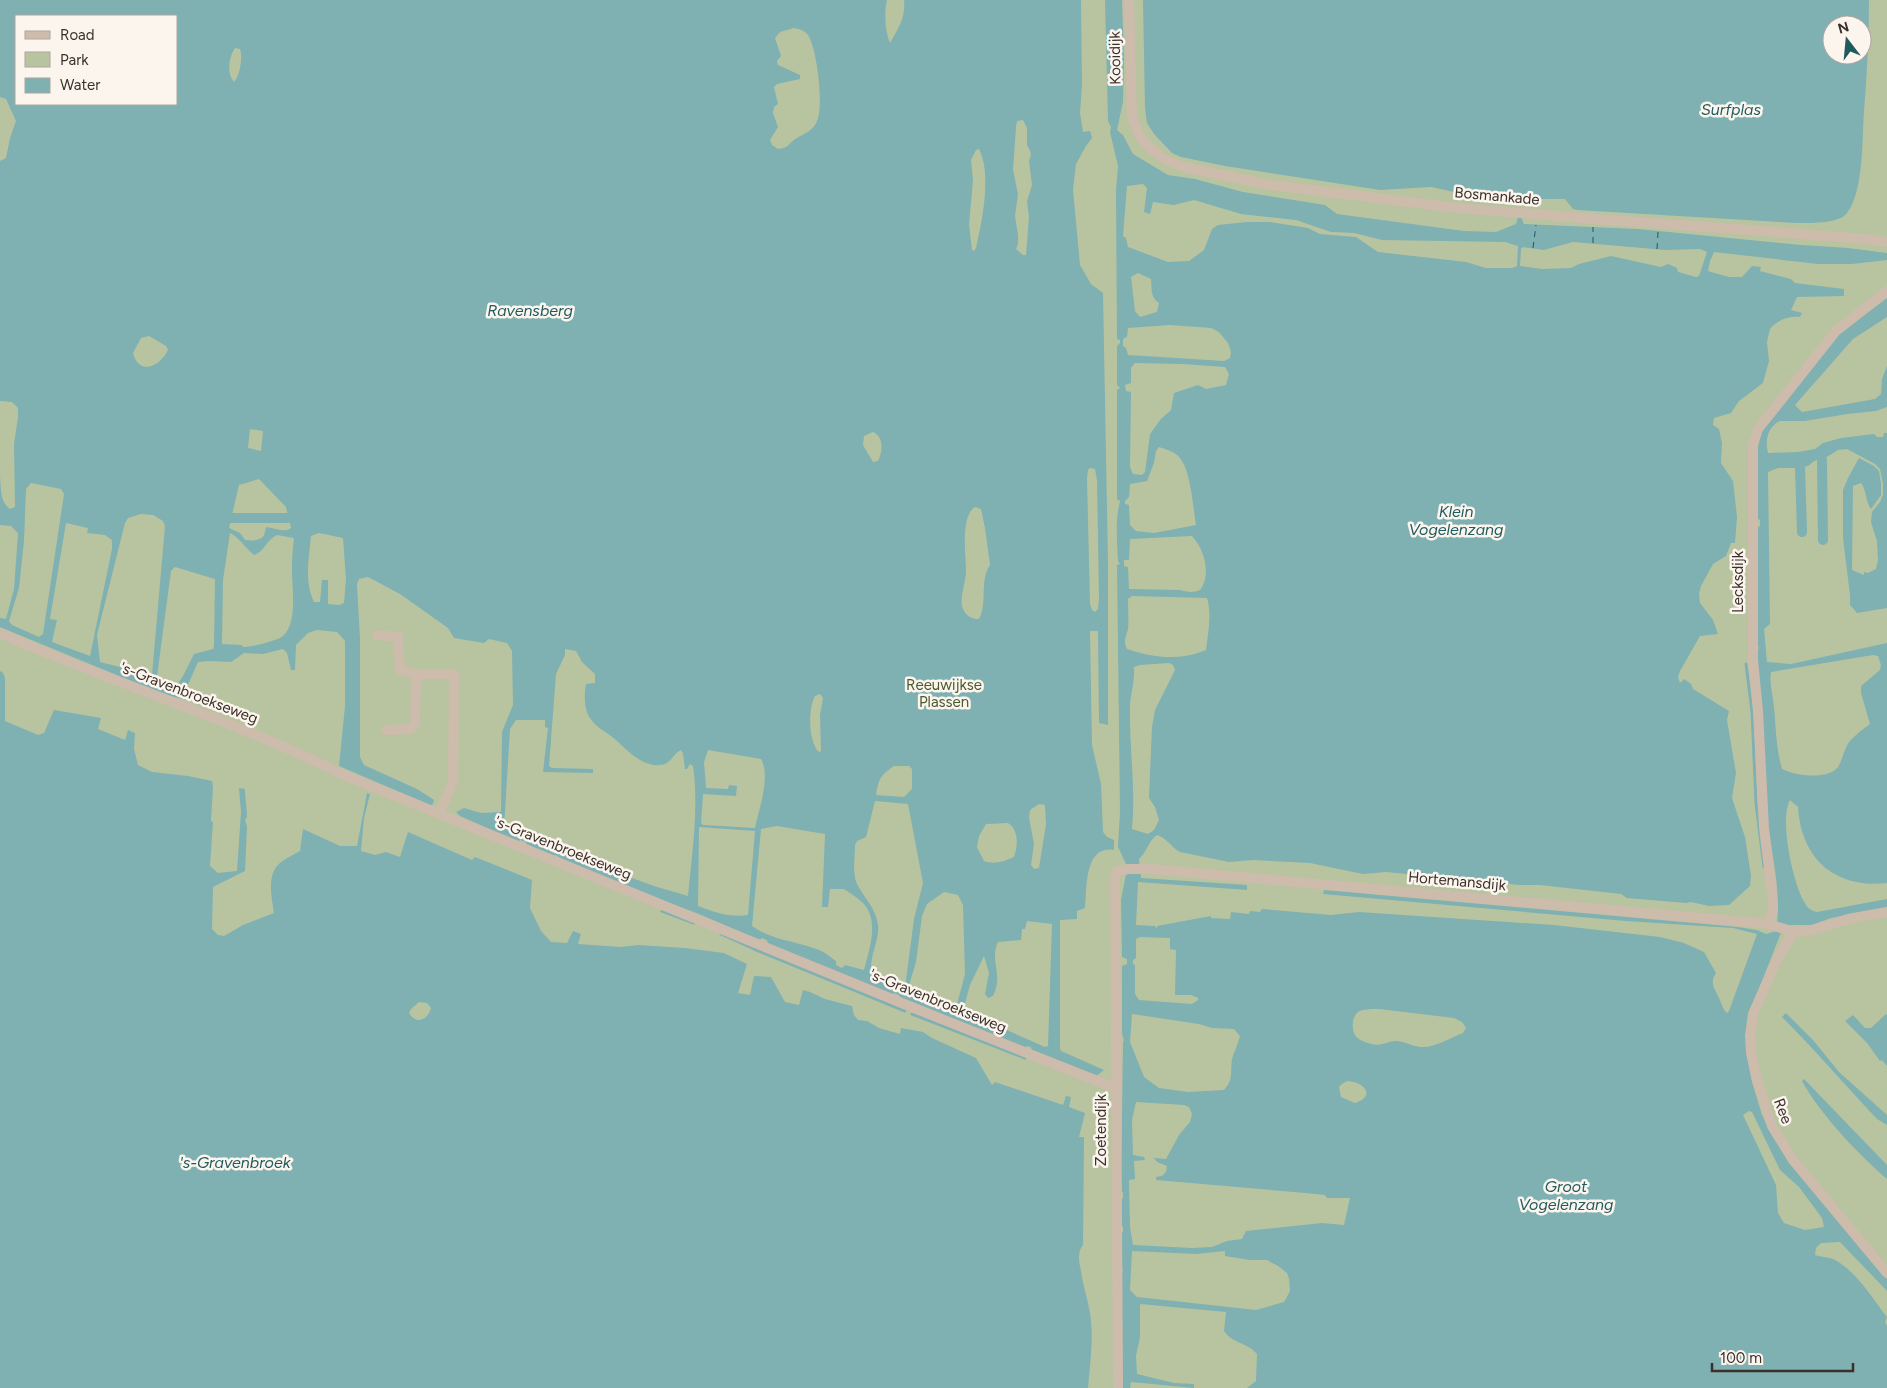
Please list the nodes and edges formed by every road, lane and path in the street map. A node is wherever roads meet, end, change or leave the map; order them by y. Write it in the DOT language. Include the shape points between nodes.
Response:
graph roads {
  1 [pos="1129,0"];
  2 [pos="1132,116"];
  3 [pos="1887,242"];
  4 [pos="1887,291"];
  5 [pos="0,633"];
  6 [pos="377,635"];
  7 [pos="416,674"];
  8 [pos="386,730"];
  9 [pos="439,814"];
  10 [pos="1117,871"];
  11 [pos="1887,912"];
  12 [pos="1776,926"];
  13 [pos="1794,932"];
  14 [pos="1116,1088"];
  15 [pos="1887,1272"];
  16 [pos="1118,1388"];
  1 -- 2 [label="street, Kooidijk"];
  2 -- 3 [label="street, Bosmankade" via="1139,135 1162,158 1182,167 1270,185 1484,210"];
  4 -- 12 [label="street, Lecksdijk" via="1836,331 1758,429 1753,444 1753,660 1764,828"];
  5 -- 9 [label="street, 's-Gravenbroekseweg" via="64,661 226,722"];
  6 -- 7 [label="street" via="398,637 400,670"];
  7 -- 8 [label="street" via="411,729"];
  7 -- 9 [label="street" via="454,674 453,782"];
  9 -- 14 [label="street, 's-Gravenbroekseweg"];
  10 -- 12 [label="street, Hortemansdijk" via="1132,869"];
  10 -- 14 [label="street, Zoetendijk"];
  11 -- 13 [label="street"];
  12 -- 13 [label="street, Hortemansdijk"];
  13 -- 15 [label="street, Ree" via="1778,957 1753,1014 1751,1053 1757,1080 1772,1126 1793,1160"];
  14 -- 16 [label="street, Zoetendijk"];
}
